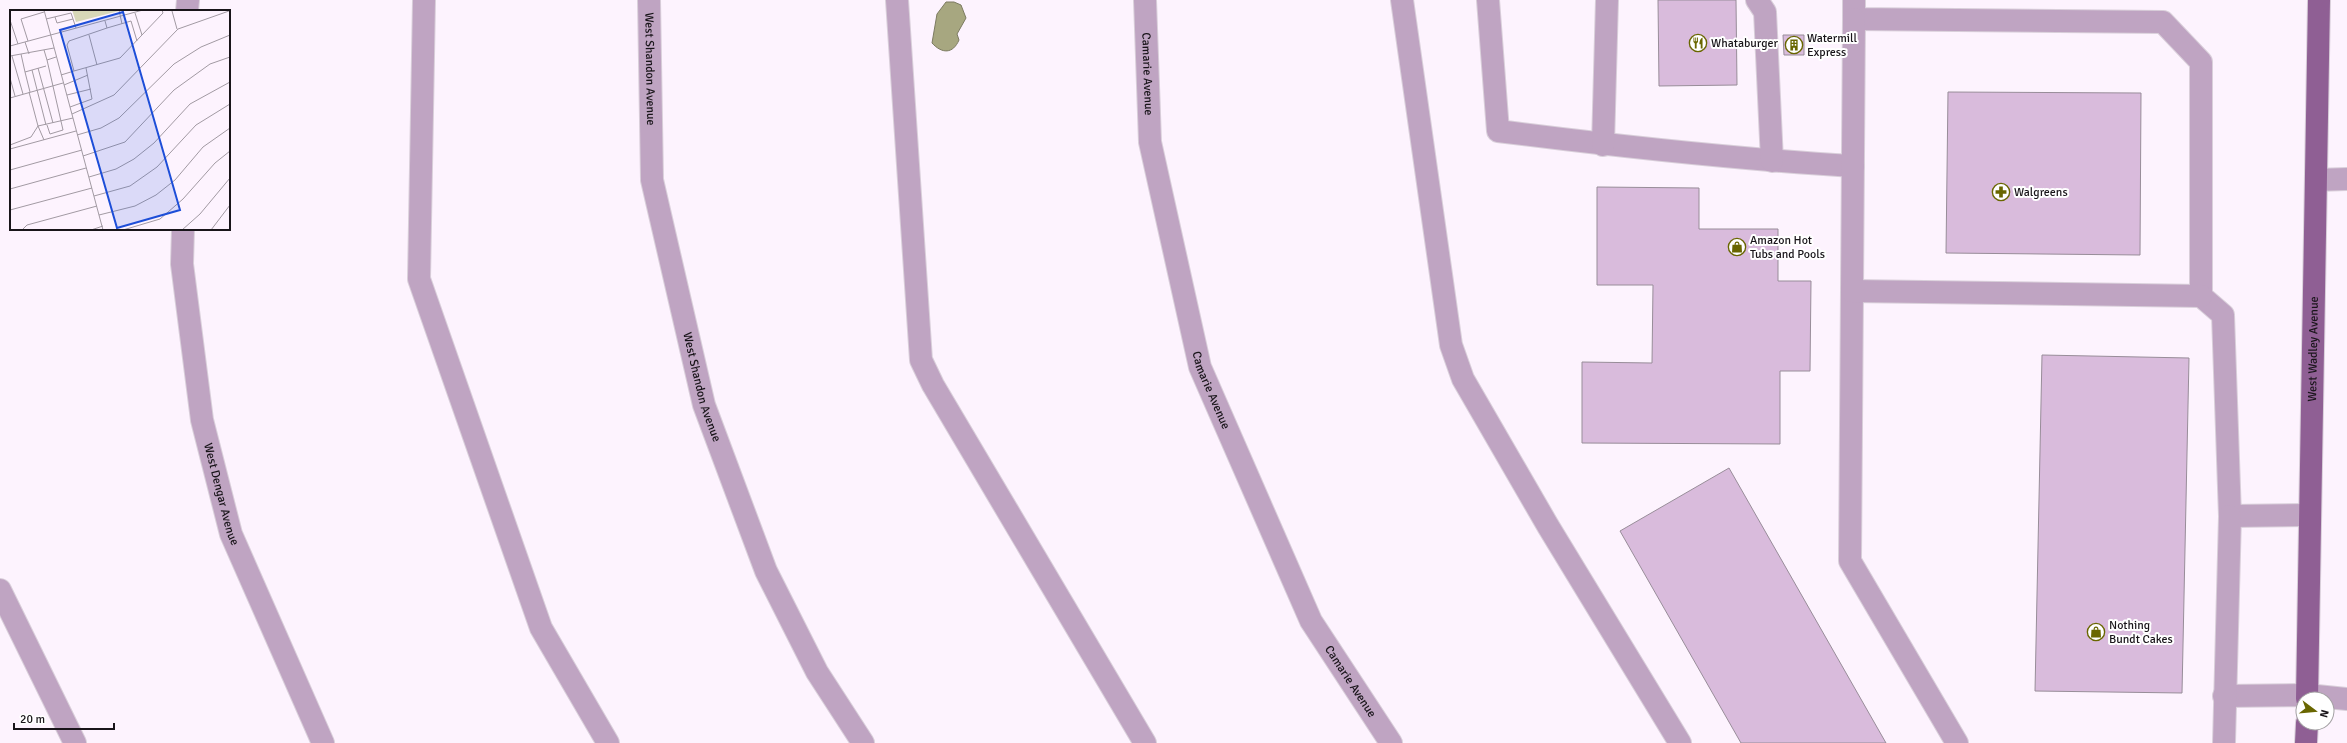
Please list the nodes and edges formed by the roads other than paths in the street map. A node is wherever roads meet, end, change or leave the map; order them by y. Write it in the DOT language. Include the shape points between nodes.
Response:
graph roads {
  1 [pos="188,0"];
  2 [pos="424,0"];
  3 [pos="649,0"];
  4 [pos="897,0"];
  5 [pos="1145,0"];
  6 [pos="1402,0"];
  7 [pos="1488,0"];
  8 [pos="1607,0"];
  9 [pos="1757,0"];
  10 [pos="2319,0"];
  11 [pos="187,10"];
  12 [pos="1854,10"];
  13 [pos="1603,145"];
  14 [pos="1772,161"];
  15 [pos="1853,166"];
  16 [pos="2347,179"];
  17 [pos="2316,180"];
  18 [pos="183,230"];
  19 [pos="1852,291"];
  20 [pos="2201,296"];
  21 [pos="2310,515"];
  22 [pos="2230,516"];
  23 [pos="0,590"];
  24 [pos="2307,691"];
  25 [pos="2224,696"];
  26 [pos="2295,697"];
  27 [pos="2335,698"];
  28 [pos="2347,699"];
  29 [pos="2307,731"];
  30 [pos="75,743"];
  31 [pos="323,743"];
  32 [pos="608,743"];
  33 [pos="863,743"];
  34 [pos="1146,743"];
  35 [pos="1391,743"];
  36 [pos="1680,743"];
  37 [pos="1956,743"];
  38 [pos="2224,743"];
  39 [pos="2306,743"];
  1 -- 11 [label="street"];
  2 -- 32 [label="street" via="419,279 541,628"];
  3 -- 33 [label="street, West Shandon Avenue" via="652,180 704,405 766,571 817,672"];
  4 -- 34 [label="street" via="921,360 933,385"];
  5 -- 35 [label="street, Camarie Avenue" via="1150,142 1200,367 1310,621"];
  6 -- 36 [label="street" via="1451,344 1463,379 1548,526"];
  7 -- 13 [label="street" via="1498,131"];
  8 -- 13 [label="street"];
  9 -- 14 [label="street" via="1764,12"];
  10 -- 17 [label="main road, West Wadley Avenue"];
  12 -- 15 [label="street"];
  12 -- 20 [label="street" via="2163,22 2201,62"];
  13 -- 14 [label="street"];
  14 -- 15 [label="street"];
  15 -- 19 [label="street"];
  16 -- 17 [label="street"];
  17 -- 21 [label="main road, West Wadley Avenue"];
  18 -- 31 [label="street, West Dengar Avenue" via="182,264 202,420 231,534"];
  19 -- 20 [label="street"];
  19 -- 37 [label="street" via="1850,561"];
  20 -- 22 [label="street" via="2223,314"];
  21 -- 22 [label="street"];
  21 -- 24 [label="main road, West Wadley Avenue"];
  22 -- 25 [label="street"];
  23 -- 30 [label="street"];
  25 -- 26 [label="street"];
  25 -- 38 [label="street"];
  27 -- 28 [label="street"];
  29 -- 39 [label="main road"];
}
